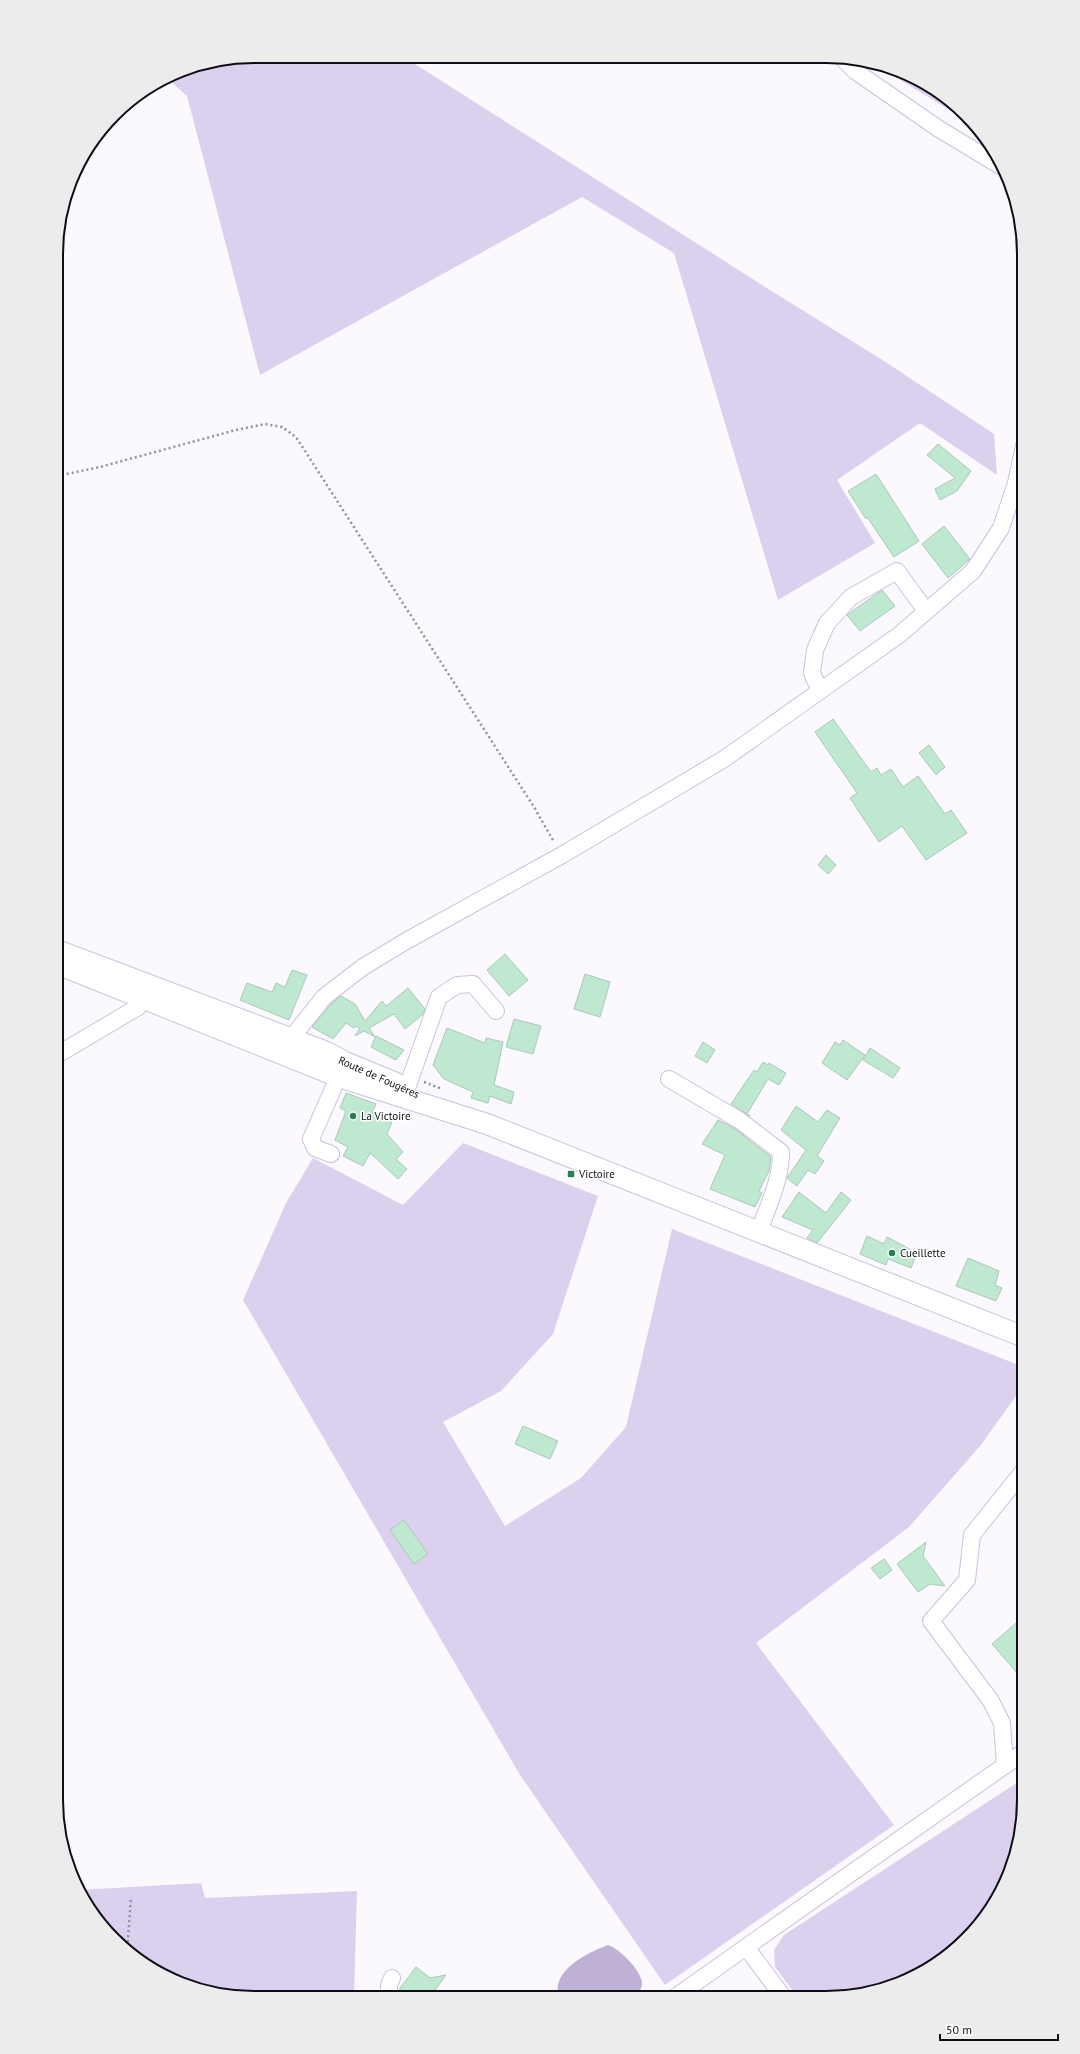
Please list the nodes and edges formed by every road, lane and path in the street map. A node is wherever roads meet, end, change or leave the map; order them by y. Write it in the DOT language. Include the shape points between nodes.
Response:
graph roads {
  1 [pos="849,65"];
  2 [pos="993,162"];
  3 [pos="63,475"];
  4 [pos="1017,478"];
  5 [pos="926,611"];
  6 [pos="820,691"];
  7 [pos="562,855"];
  8 [pos="63,952"];
  9 [pos="63,966"];
  10 [pos="132,978"];
  11 [pos="139,998"];
  12 [pos="496,1011"];
  13 [pos="215,1019"];
  14 [pos="293,1040"];
  15 [pos="63,1051"];
  16 [pos="306,1064"];
  17 [pos="342,1070"];
  18 [pos="669,1079"];
  19 [pos="407,1088"];
  20 [pos="464,1117"];
  21 [pos="331,1154"];
  22 [pos="759,1232"];
  23 [pos="1017,1333"];
  24 [pos="1017,1479"];
  25 [pos="1017,1757"];
  26 [pos="1005,1765"];
  27 [pos="131,1897"];
  28 [pos="128,1944"];
  29 [pos="746,1947"];
  30 [pos="392,1978"];
  31 [pos="389,1991"];
  32 [pos="684,1991"];
  33 [pos="779,1991"];
  1 -- 2 [label="street" via="939,129"];
  3 -- 7 [label="path" via="265,424 289,431 296,437 334,496"];
  4 -- 5 [label="street" via="1001,528 973,571"];
  5 -- 6 [label="street" via="899,635"];
  5 -- 6 [label="street" via="897,571 851,597 827,623 815,650 812,673"];
  6 -- 7 [label="street" via="724,759"];
  7 -- 14 [label="street" via="406,940 363,967 324,997 297,1030"];
  8 -- 10 [label="main road, Route de Fougères"];
  9 -- 11 [label="main road"];
  10 -- 11 [label="main road"];
  10 -- 13 [label="main road, Route de Fougères"];
  11 -- 13 [label="main road, Route de Fougères" via="158,993"];
  11 -- 15 [label="street" via="138,1007"];
  12 -- 19 [label="street" via="473,984 457,985 439,997"];
  13 -- 14 [label="main road, Route de Fougères"];
  13 -- 16 [label="main road"];
  14 -- 16 [label="main road"];
  14 -- 17 [label="main road, Route de Fougères" via="327,1052"];
  16 -- 17 [label="main road"];
  17 -- 19 [label="main road, Route de Fougères"];
  17 -- 20 [label="main road" via="400,1098"];
  17 -- 21 [label="street" via="311,1139 315,1148"];
  18 -- 22 [label="street" via="739,1120 781,1152 781,1166 775,1190"];
  19 -- 20 [label="main road, Route de Fougères"];
  20 -- 22 [label="main road"];
  22 -- 23 [label="main road"];
  24 -- 26 [label="street" via="972,1535 967,1580 931,1621 991,1701 1002,1723"];
  25 -- 26 [label="street"];
  26 -- 29 [label="street"];
  27 -- 28 [label="path"];
  29 -- 32 [label="street"];
  29 -- 33 [label="street"];
  30 -- 31 [label="street"];
}
